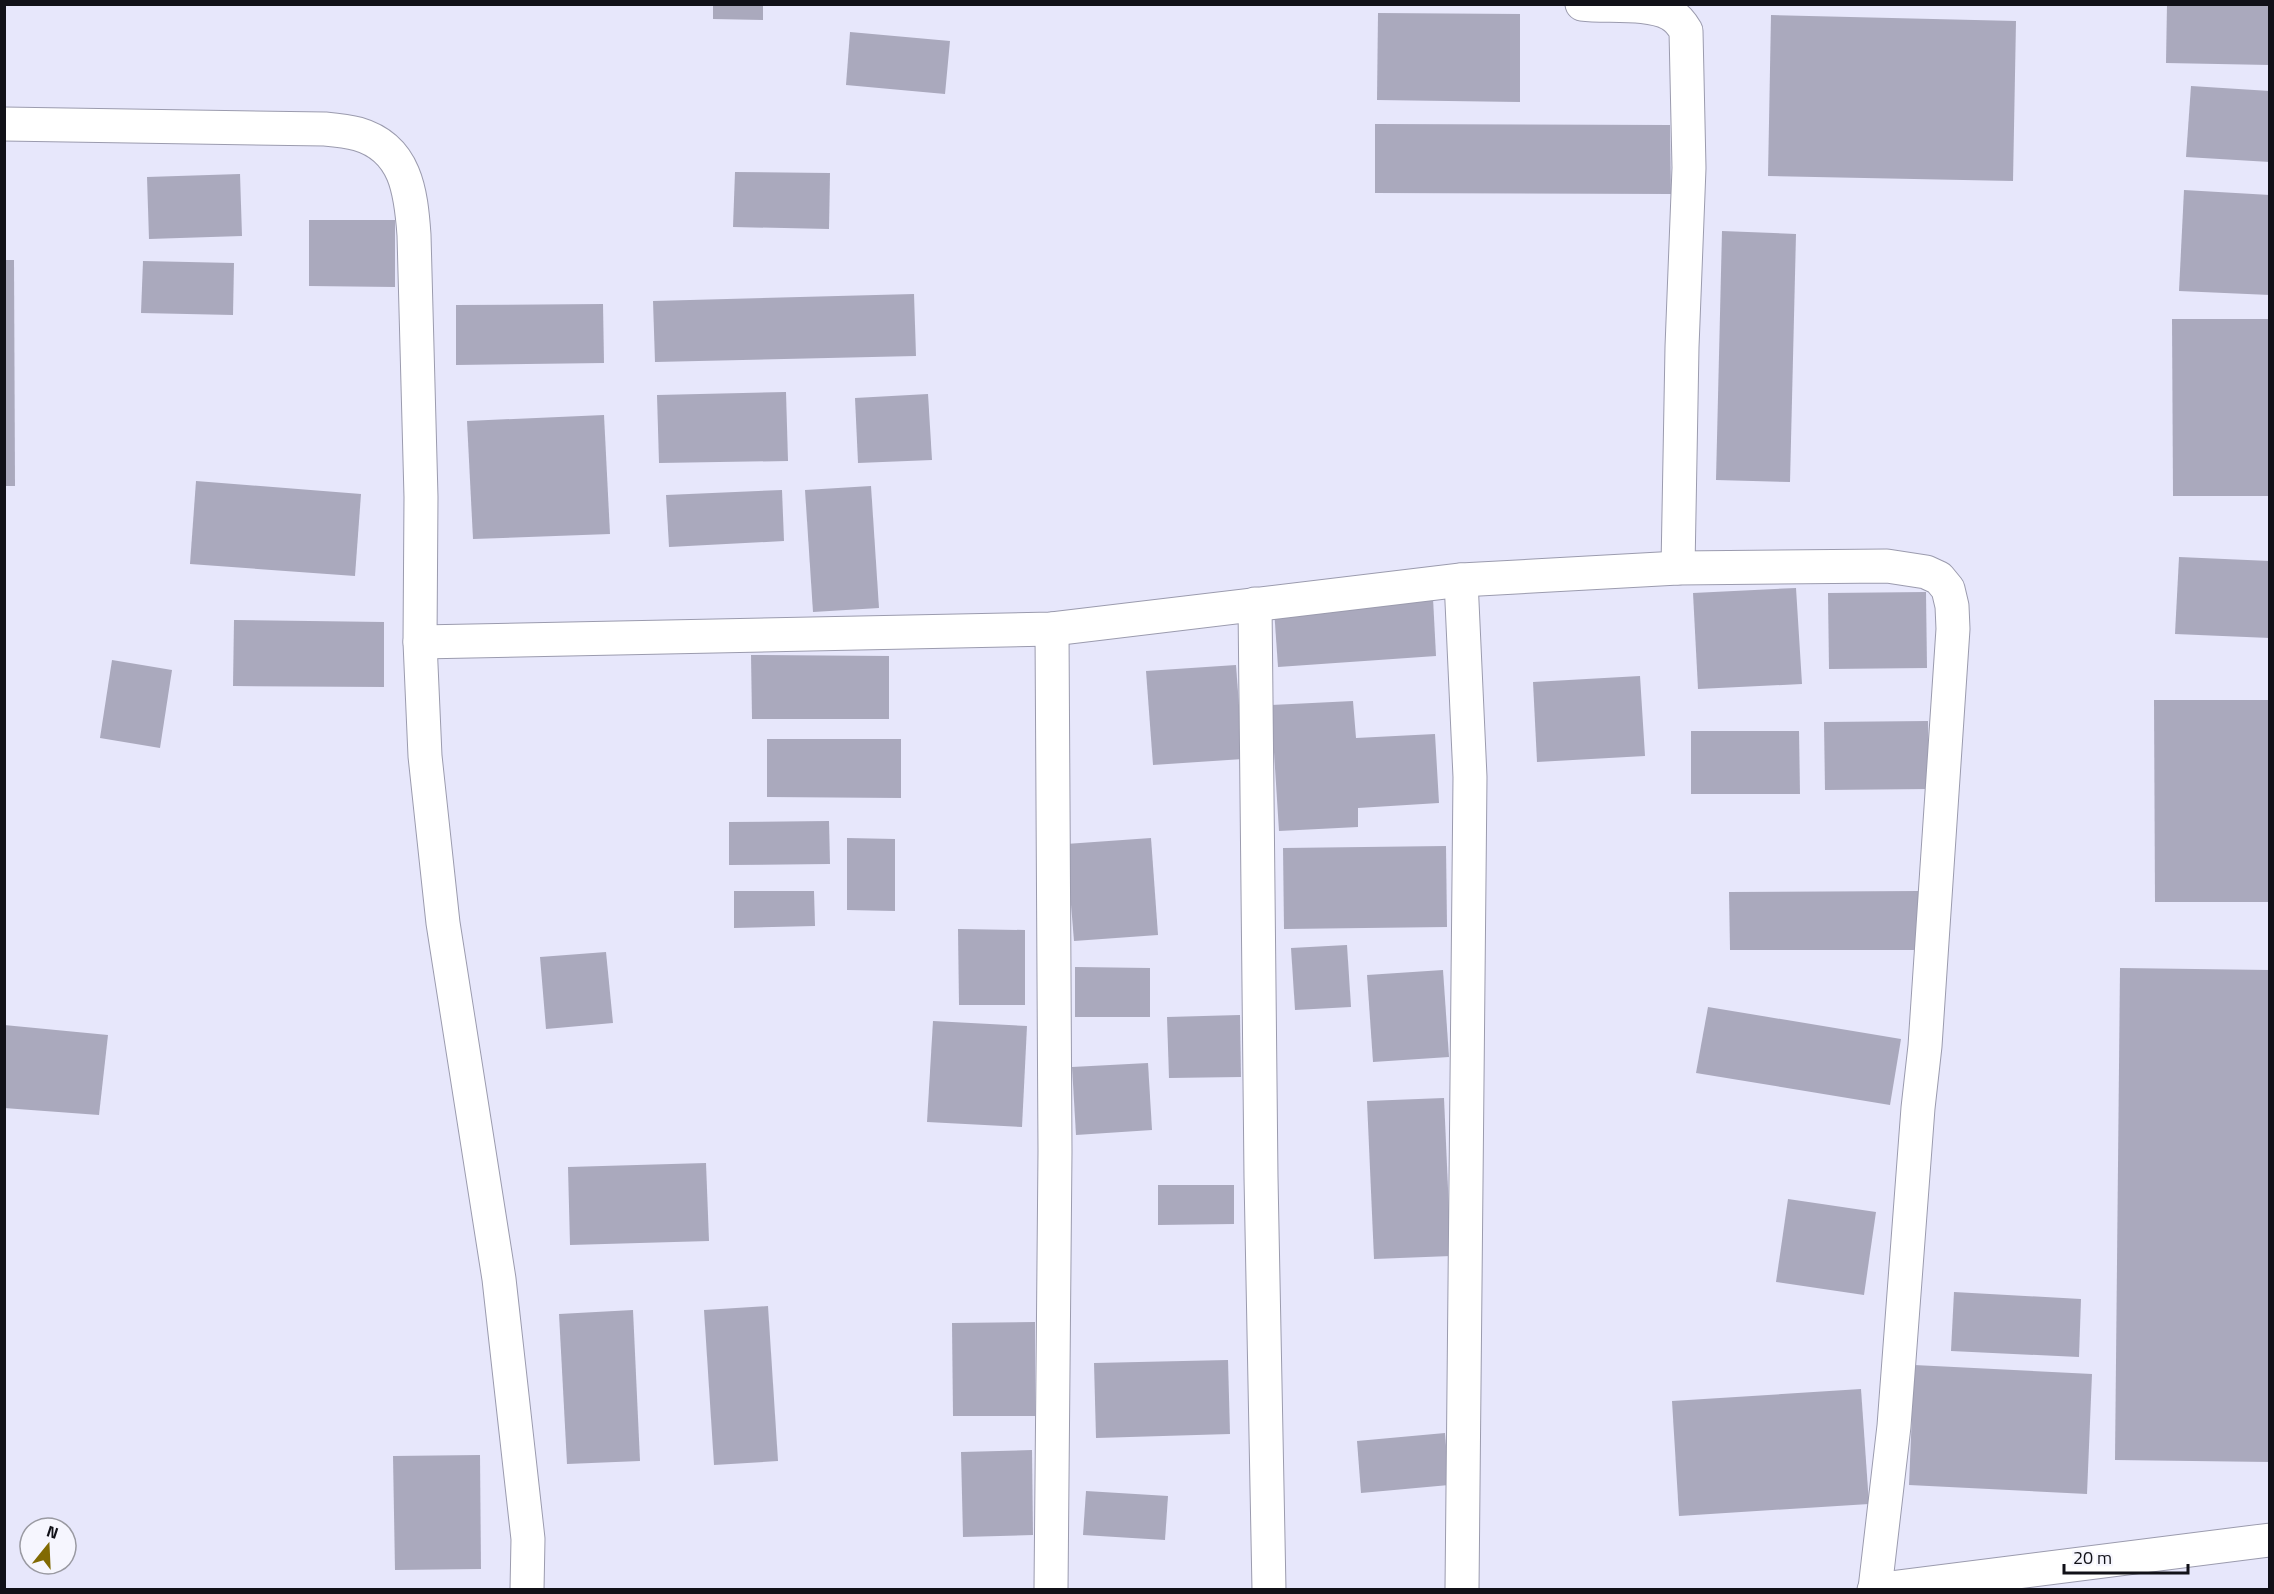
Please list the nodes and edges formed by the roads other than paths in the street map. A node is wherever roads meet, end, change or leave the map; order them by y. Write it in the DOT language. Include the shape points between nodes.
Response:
graph roads {
  1 [pos="1582,4"];
  2 [pos="4,124"];
  3 [pos="1678,568"];
  4 [pos="1461,580"];
  5 [pos="1255,604"];
  6 [pos="1052,629"];
  7 [pos="420,642"];
  8 [pos="2270,1540"];
  9 [pos="1874,1589"];
  10 [pos="527,1590"];
  11 [pos="1051,1590"];
  12 [pos="1269,1590"];
  13 [pos="1462,1590"];
  1 -- 3 [label="street" via="1658,9 1680,21 1686,31 1689,168"];
  2 -- 7 [label="street" via="325,129 358,134 384,146 404,172 411,196 414,235 421,497"];
  3 -- 4 [label="street"];
  3 -- 9 [label="street" via="1907,568 1939,578 1948,589 1952,606 1925,1046 1894,1426"];
  4 -- 5 [label="street"];
  4 -- 13 [label="street" via="1470,777"];
  5 -- 6 [label="street"];
  5 -- 12 [label="street"];
  6 -- 7 [label="street"];
  6 -- 11 [label="street" via="1055,1162"];
  7 -- 10 [label="street" via="426,756 444,923 499,1279 528,1539"];
  8 -- 9 [label="street"];
}
